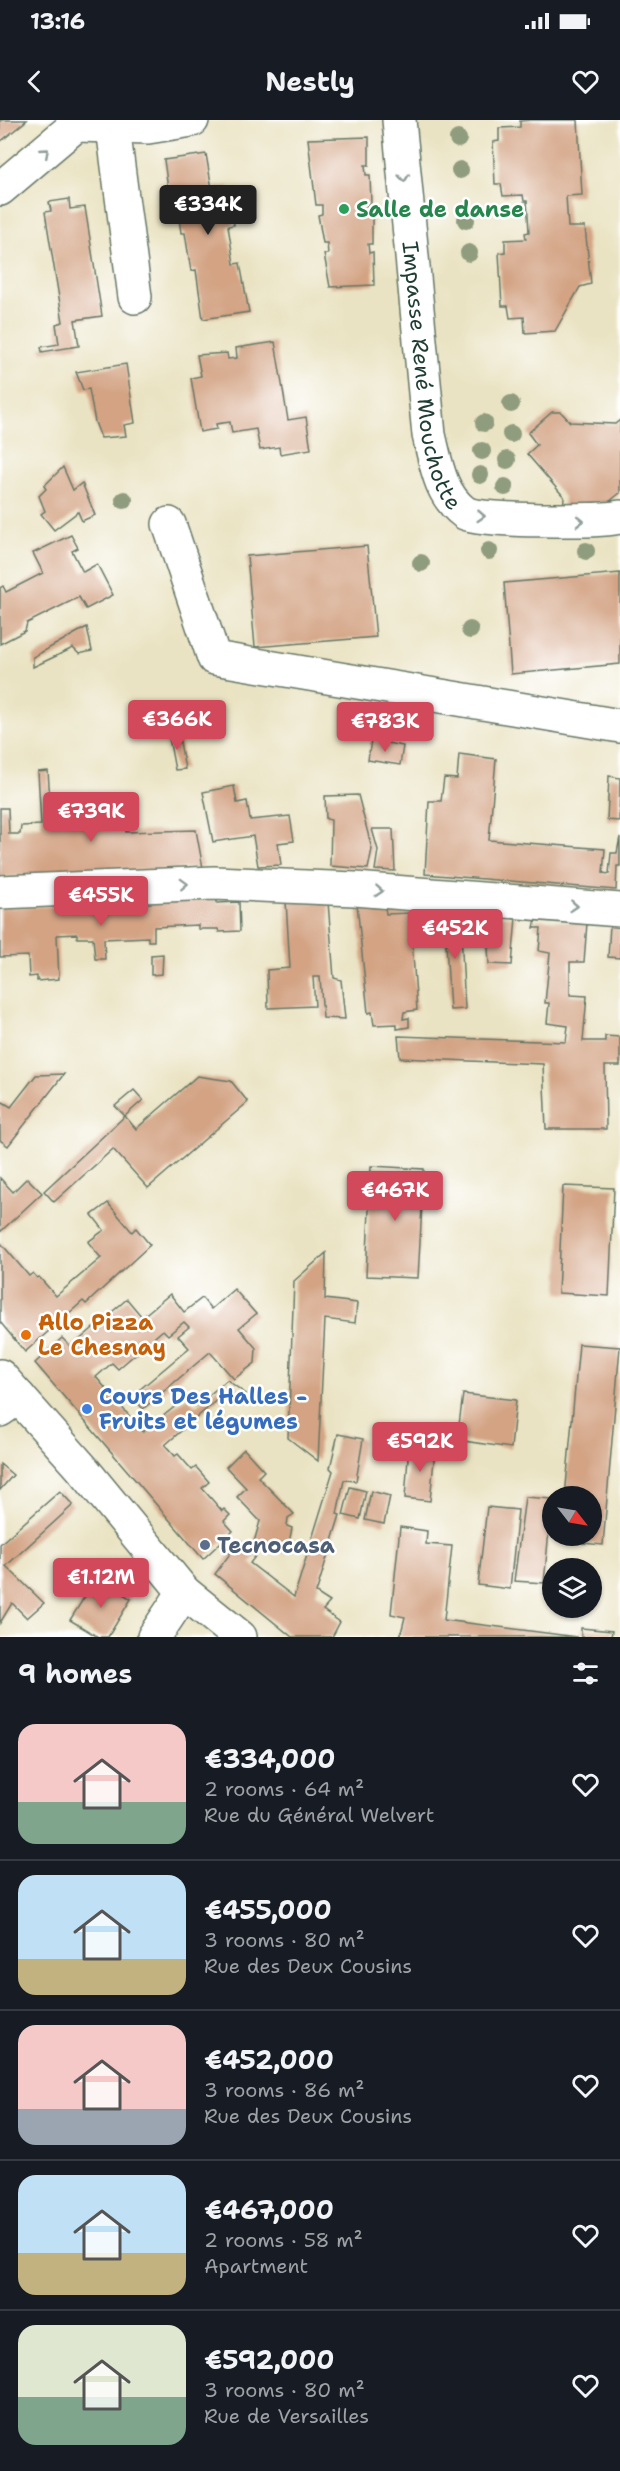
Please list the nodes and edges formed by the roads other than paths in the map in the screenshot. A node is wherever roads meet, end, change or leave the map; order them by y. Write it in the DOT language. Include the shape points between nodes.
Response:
graph roads {
  1 [pos="192,120"];
  2 [pos="399,120"];
  3 [pos="112,122"];
  4 [pos="0,189"];
  5 [pos="135,297"];
  6 [pos="620,517"];
  7 [pos="169,524"];
  8 [pos="620,726"];
  9 [pos="0,892"];
  10 [pos="620,910"];
  11 [pos="6,1394"];
  12 [pos="184,1592"];
  13 [pos="154,1637"];
  14 [pos="240,1637"];
  1 -- 3 [label="street" via="148,127"];
  2 -- 6 [label="street, Impasse René Mouchotte, one-way" via="429,435 441,481 451,500 467,514 540,520 606,521"];
  4 -- 3 [label="street, one-way" via="76,125"];
  3 -- 5 [label="street"];
  7 -- 8 [label="street" via="214,658"];
  9 -- 10 [label="street, one-way" via="214,883 355,889"];
  11 -- 12 [label="street" via="81,1467"];
  12 -- 13 [label="street"];
  12 -- 14 [label="street"];
}
